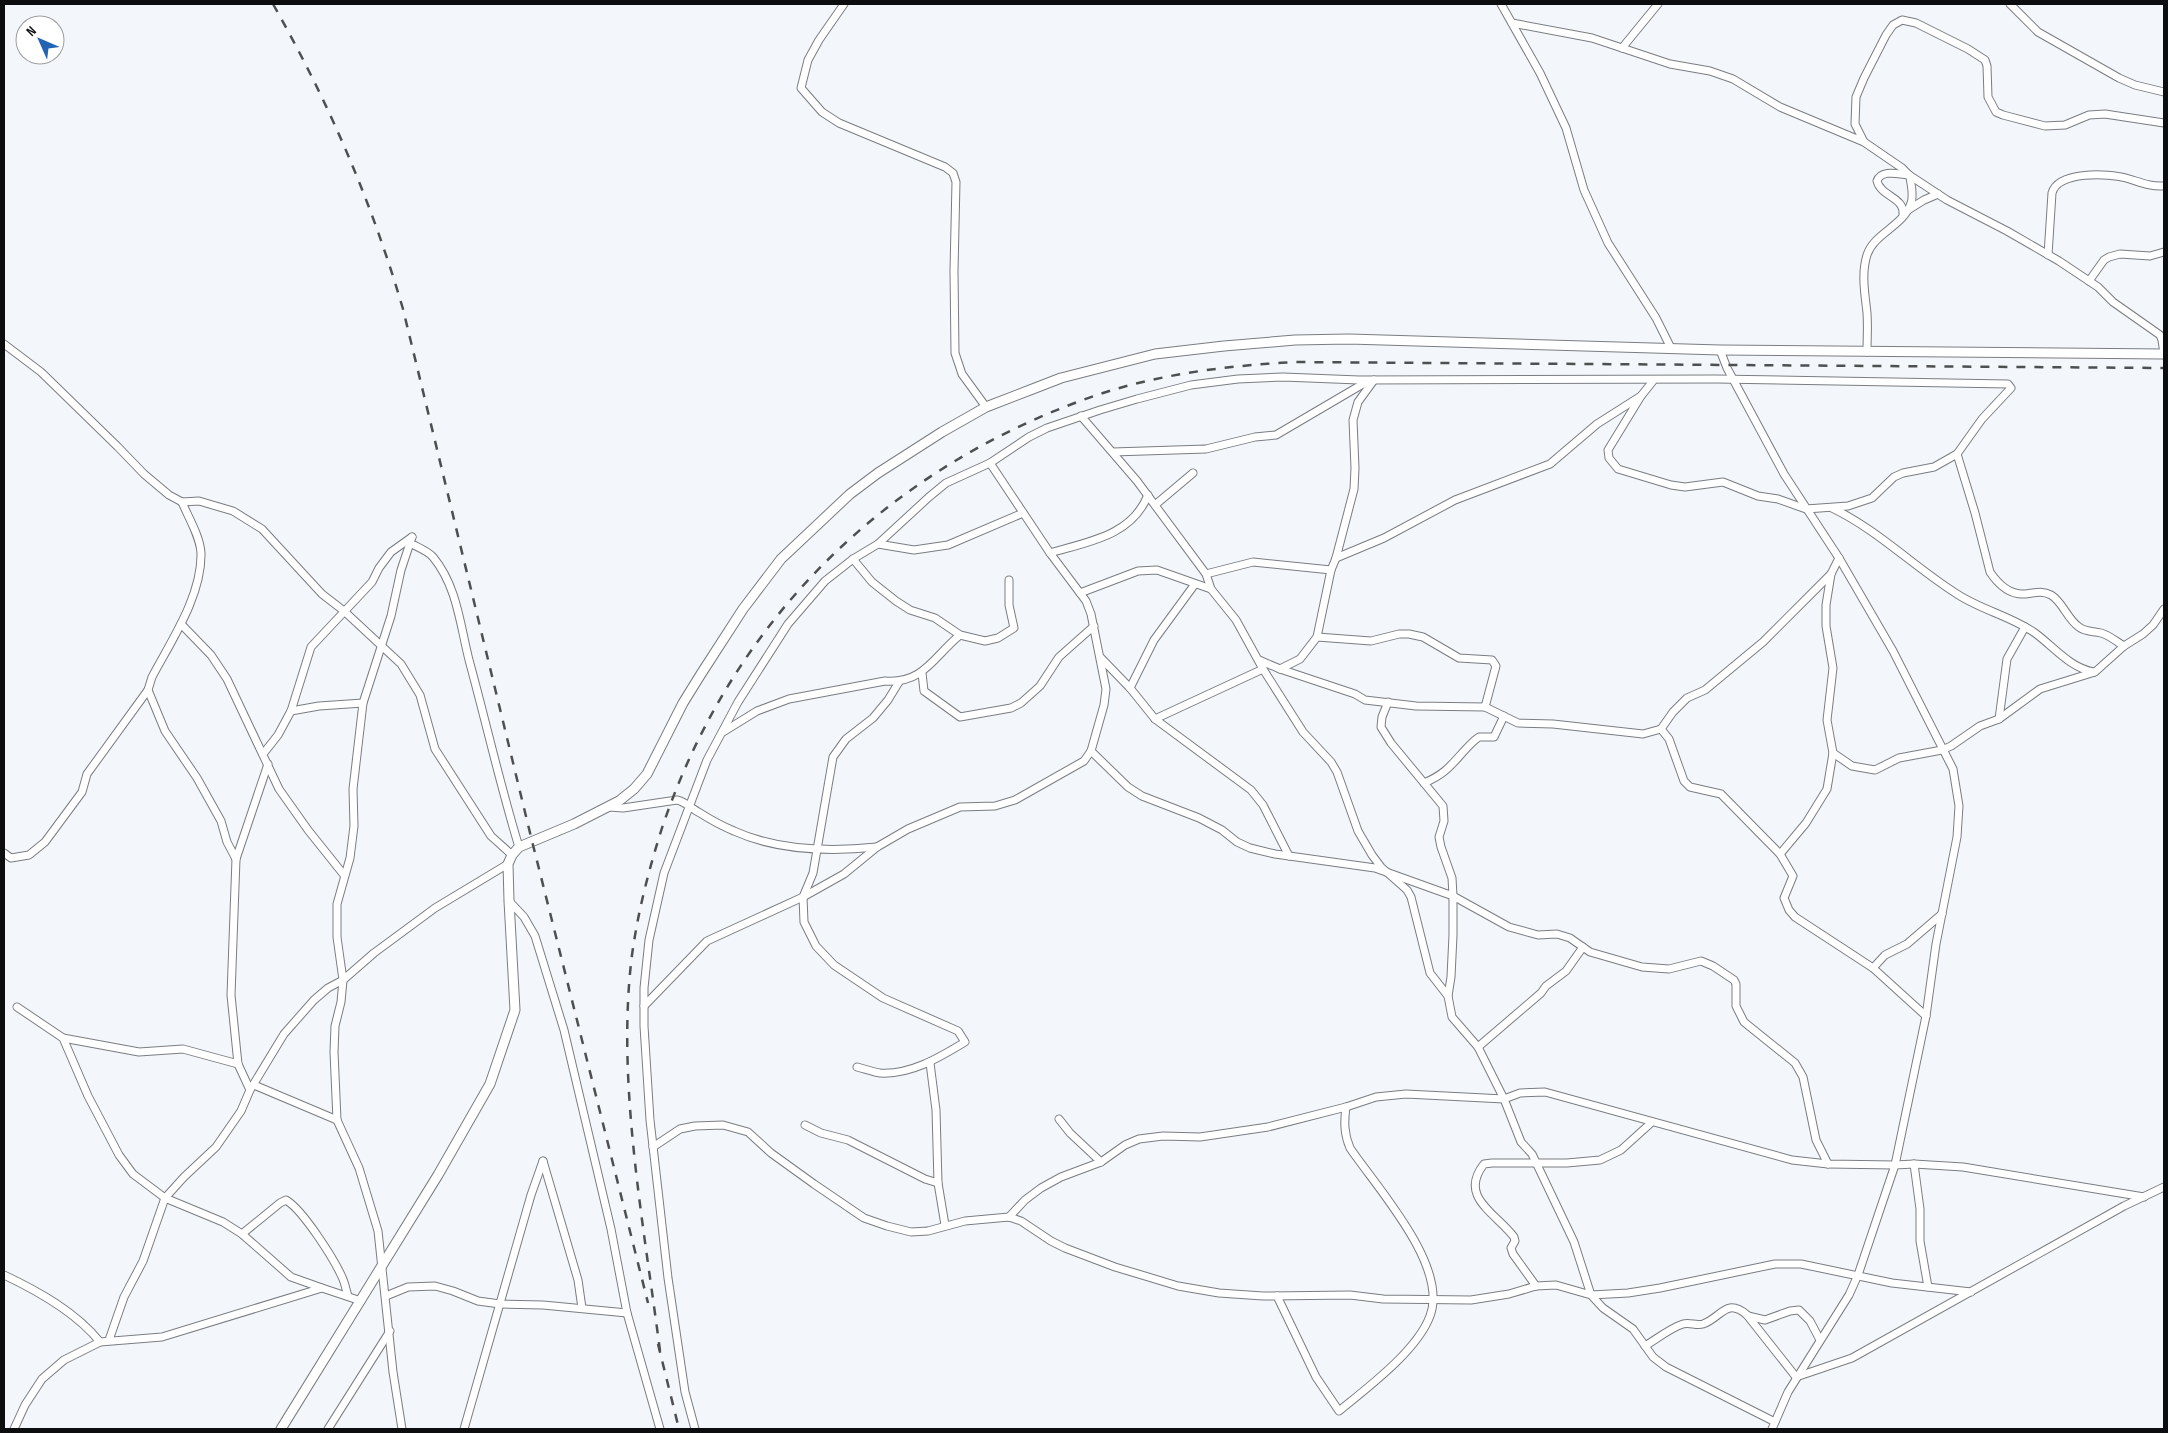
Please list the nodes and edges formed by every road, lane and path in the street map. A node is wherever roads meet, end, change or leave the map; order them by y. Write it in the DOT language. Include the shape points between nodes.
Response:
graph roads {
  1 [pos="844,4"];
  2 [pos="1501,4"];
  3 [pos="1658,4"];
  4 [pos="2010,4"];
  5 [pos="1512,23"];
  6 [pos="1622,48"];
  7 [pos="2164,92"];
  8 [pos="2164,123"];
  9 [pos="1864,142"];
  10 [pos="1909,176"];
  11 [pos="2164,186"];
  12 [pos="1938,194"];
  13 [pos="1908,210"];
  14 [pos="1902,216"];
  15 [pos="2164,252"];
  16 [pos="2048,255"];
  17 [pos="2089,281"];
  18 [pos="4,344"];
  19 [pos="1671,348"];
  20 [pos="1720,350"];
  21 [pos="1867,352"];
  22 [pos="2164,354"];
  23 [pos="1372,380"];
  24 [pos="1735,380"];
  25 [pos="1653,381"];
  26 [pos="1641,396"];
  27 [pos="986,407"];
  28 [pos="1081,416"];
  29 [pos="1113,452"];
  30 [pos="1957,454"];
  31 [pos="990,463"];
  32 [pos="1193,472"];
  33 [pos="1148,495"];
  34 [pos="182,502"];
  35 [pos="1156,505"];
  36 [pos="1832,508"];
  37 [pos="1806,509"];
  38 [pos="1023,513"];
  39 [pos="410,543"];
  40 [pos="878,544"];
  41 [pos="1050,553"];
  42 [pos="1336,558"];
  43 [pos="1839,558"];
  44 [pos="854,559"];
  45 [pos="1331,570"];
  46 [pos="1206,574"];
  47 [pos="1831,574"];
  48 [pos="1009,580"];
  49 [pos="1195,584"];
  50 [pos="1211,588"];
  51 [pos="1080,592"];
  52 [pos="2164,609"];
  53 [pos="344,610"];
  54 [pos="181,624"];
  55 [pos="1094,626"];
  56 [pos="2024,627"];
  57 [pos="960,635"];
  58 [pos="1317,637"];
  59 [pos="382,646"];
  60 [pos="2124,646"];
  61 [pos="1101,658"];
  62 [pos="1258,659"];
  63 [pos="1263,669"];
  64 [pos="1280,669"];
  65 [pos="2095,672"];
  66 [pos="922,673"];
  67 [pos="899,682"];
  68 [pos="1130,688"];
  69 [pos="148,690"];
  70 [pos="1388,702"];
  71 [pos="363,703"];
  72 [pos="1485,707"];
  73 [pos="291,711"];
  74 [pos="1504,716"];
  75 [pos="1155,719"];
  76 [pos="1999,719"];
  77 [pos="1661,729"];
  78 [pos="722,733"];
  79 [pos="1942,750"];
  80 [pos="1091,751"];
  81 [pos="1834,753"];
  82 [pos="263,754"];
  83 [pos="268,764"];
  84 [pos="1424,784"];
  85 [pos="689,806"];
  86 [pos="607,807"];
  87 [pos="519,847"];
  88 [pos="877,847"];
  89 [pos="816,848"];
  90 [pos="4,853"];
  91 [pos="1780,854"];
  92 [pos="1289,856"];
  93 [pos="236,859"];
  94 [pos="510,859"];
  95 [pos="1387,873"];
  96 [pos="344,875"];
  97 [pos="1453,896"];
  98 [pos="803,897"];
  99 [pos="509,901"];
  100 [pos="1942,914"];
  101 [pos="1582,947"];
  102 [pos="1873,968"];
  103 [pos="343,980"];
  104 [pos="1448,996"];
  105 [pos="644,1006"];
  106 [pos="17,1007"];
  107 [pos="1926,1016"];
  108 [pos="62,1038"];
  109 [pos="1478,1047"];
  110 [pos="930,1063"];
  111 [pos="238,1064"];
  112 [pos="857,1067"];
  113 [pos="252,1088"];
  114 [pos="1504,1099"];
  115 [pos="1346,1108"];
  116 [pos="1059,1119"];
  117 [pos="337,1120"];
  118 [pos="1652,1122"];
  119 [pos="805,1125"];
  120 [pos="653,1147"];
  121 [pos="1101,1162"];
  122 [pos="1535,1162"];
  123 [pos="1828,1164"];
  124 [pos="1914,1164"];
  125 [pos="1895,1165"];
  126 [pos="938,1183"];
  127 [pos="2164,1187"];
  128 [pos="2144,1197"];
  129 [pos="165,1198"];
  130 [pos="1009,1217"];
  131 [pos="945,1225"];
  132 [pos="242,1234"];
  133 [pos="383,1265"];
  134 [pos="1858,1274"];
  135 [pos="4,1275"];
  136 [pos="1536,1286"];
  137 [pos="1928,1287"];
  138 [pos="322,1288"];
  139 [pos="1971,1292"];
  140 [pos="1591,1295"];
  141 [pos="348,1296"];
  142 [pos="386,1296"];
  143 [pos="1277,1296"];
  144 [pos="361,1301"];
  145 [pos="1435,1301"];
  146 [pos="500,1304"];
  147 [pos="582,1308"];
  148 [pos="626,1313"];
  149 [pos="1747,1315"];
  150 [pos="390,1331"];
  151 [pos="109,1340"];
  152 [pos="1820,1340"];
  153 [pos="100,1342"];
  154 [pos="1645,1346"];
  155 [pos="1796,1378"];
  156 [pos="1774,1426"];
  157 [pos="14,1429"];
  158 [pos="281,1429"];
  159 [pos="328,1429"];
  160 [pos="402,1429"];
  161 [pos="464,1429"];
  162 [pos="660,1429"];
  163 [pos="694,1429"];
  1 -- 27 [label="street" via="808,60 801,88 822,112 839,123 953,173 956,182 955,353 962,374"];
  2 -- 5 [label="street"];
  3 -- 6 [label="street"];
  4 -- 7 [label="street" via="2038,32 2119,78"];
  5 -- 6 [label="street" via="1592,38"];
  5 -- 19 [label="street" via="1566,128 1584,190 1608,243 1656,318"];
  6 -- 9 [label="street" via="1733,79 1780,108"];
  8 -- 9 [label="street" via="2105,114 2044,126 2003,115 1996,112 1988,97 1985,60 1916,23 1902,20 1893,25 1886,35 1856,97 1855,124"];
  9 -- 10 [label="street"];
  10 -- 12 [label="street"];
  10 -- 13 [label="street" via="1912,197"];
  10 -- 14 [label="street" via="1885,173 1876,182 1882,191 1899,202 1903,208"];
  11 -- 16 [label="street" via="2148,186 2126,178 2102,176 2080,176 2060,181 2052,193"];
  12 -- 13 [label="street"];
  12 -- 16 [label="street"];
  13 -- 14 [label="street"];
  14 -- 21 [label="street" via="1869,250 1866,258"];
  15 -- 17 [label="street" via="2150,256 2120,254 2109,257"];
  16 -- 17 [label="street"];
  17 -- 22 [label="street" via="2160,335"];
  18 -- 34 [label="street" via="41,372 144,474"];
  19 -- 20 [label="street"];
  19 -- 27 [label="street" via="1349,339 1224,346 1155,354 1105,366 1061,378"];
  20 -- 21 [label="street"];
  20 -- 24 [label="street"];
  21 -- 22 [label="street"];
  23 -- 25 [label="street"];
  23 -- 28 [label="street" via="1238,379 1191,386"];
  23 -- 29 [label="street" via="1276,436 1255,437 1206,449"];
  23 -- 42 [label="street" via="1358,402 1352,420 1356,468 1354,489"];
  24 -- 25 [label="street"];
  24 -- 30 [label="street" via="2010,385 2010,391 1982,419"];
  24 -- 37 [label="street"];
  25 -- 26 [label="street"];
  26 -- 37 [label="street" via="1608,450 1609,458 1618,469 1685,487 1723,482"];
  26 -- 42 [label="street" via="1597,424 1550,464 1455,500 1384,538"];
  27 -- 86 [label="street" via="871,478 782,559 743,609 701,674 647,774 634,789"];
  28 -- 29 [label="street"];
  28 -- 31 [label="street" via="1029,437"];
  29 -- 33 [label="street"];
  30 -- 36 [label="street" via="1934,467 1911,470 1894,477 1872,498"];
  30 -- 60 [label="street" via="1995,580 2018,594 2040,591 2050,594 2078,627 2102,633"];
  31 -- 38 [label="street"];
  31 -- 40 [label="street" via="946,483 928,496"];
  32 -- 35 [label="street"];
  33 -- 35 [label="street"];
  33 -- 41 [label="street" via="1137,516 1111,535"];
  34 -- 53 [label="street" via="199,500 233,511 262,529 322,594"];
  34 -- 54 [label="street" via="201,551 192,600"];
  35 -- 46 [label="street"];
  36 -- 37 [label="street"];
  36 -- 56 [label="street" via="1857,520 1959,596"];
  37 -- 43 [label="street"];
  38 -- 40 [label="street" via="948,545 914,550"];
  38 -- 41 [label="street"];
  39 -- 53 [label="street" via="412,537 391,552 372,582"];
  39 -- 59 [label="street"];
  39 -- 87 [label="street" via="432,556 445,576 458,608"];
  40 -- 44 [label="street"];
  41 -- 51 [label="street"];
  42 -- 45 [label="street"];
  43 -- 47 [label="street"];
  43 -- 79 [label="street" via="1893,651"];
  44 -- 57 [label="street" via="872,582 896,601 910,610 935,618"];
  44 -- 78 [label="street" via="825,581 788,624"];
  45 -- 46 [label="street" via="1253,562"];
  45 -- 58 [label="street"];
  46 -- 50 [label="street"];
  47 -- 77 [label="street" via="1763,642 1705,690 1687,698"];
  47 -- 81 [label="street" via="1826,626 1833,668 1827,720"];
  48 -- 57 [label="street" via="1008,599 1014,628 998,638 985,641"];
  49 -- 50 [label="street"];
  49 -- 51 [label="street" via="1157,570 1138,571"];
  49 -- 68 [label="street" via="1154,640"];
  50 -- 62 [label="street" via="1236,620"];
  51 -- 55 [label="street"];
  52 -- 60 [label="street" via="2148,630"];
  53 -- 59 [label="street"];
  53 -- 73 [label="street" via="311,647"];
  54 -- 69 [label="street"];
  54 -- 82 [label="street" via="227,679"];
  55 -- 61 [label="street"];
  55 -- 66 [label="street" via="1058,657 1031,695 1011,708 955,715 940,700 924,691"];
  56 -- 65 [label="street" via="2076,666"];
  56 -- 76 [label="street" via="2007,659"];
  57 -- 66 [label="street"];
  58 -- 64 [label="street" via="1300,659"];
  58 -- 72 [label="street" via="1371,641 1409,634 1459,658 1492,660 1496,666"];
  59 -- 71 [label="street"];
  59 -- 94 [label="street" via="402,664 420,695 435,749 491,836"];
  60 -- 65 [label="street"];
  61 -- 68 [label="street"];
  61 -- 80 [label="street" via="1106,689"];
  62 -- 63 [label="street"];
  62 -- 64 [label="street"];
  63 -- 75 [label="street"];
  63 -- 95 [label="street" via="1303,732 1331,762 1358,831"];
  64 -- 70 [label="street" via="1365,700"];
  65 -- 76 [label="street" via="2040,689"];
  66 -- 67 [label="street"];
  67 -- 78 [label="street" via="885,680 789,699 757,711"];
  67 -- 89 [label="street" via="873,718 846,739 833,757"];
  68 -- 75 [label="street"];
  69 -- 90 [label="street" via="87,774 82,792 45,842 29,855 11,858"];
  69 -- 93 [label="street" via="165,731 197,778"];
  70 -- 72 [label="street" via="1433,708"];
  70 -- 84 [label="street" via="1381,727"];
  71 -- 73 [label="street"];
  71 -- 96 [label="street" via="353,789 354,826"];
  72 -- 74 [label="street"];
  73 -- 82 [label="street"];
  74 -- 77 [label="street" via="1518,722 1643,734"];
  74 -- 84 [label="street" via="1494,737 1479,737 1448,770"];
  75 -- 92 [label="street" via="1251,790 1263,805"];
  76 -- 79 [label="street" via="1980,726"];
  77 -- 91 [label="street" via="1669,739 1684,780 1690,787 1721,794"];
  78 -- 85 [label="street" via="707,760"];
  79 -- 81 [label="street" via="1900,758 1875,770 1852,766"];
  79 -- 100 [label="street" via="1953,769 1959,818"];
  80 -- 88 [label="street" via="1084,761 1015,800 995,806 960,807 908,829"];
  80 -- 92 [label="street" via="1128,787 1142,796 1199,818 1250,848"];
  81 -- 91 [label="street" via="1827,789 1806,823"];
  82 -- 83 [label="street"];
  83 -- 93 [label="street"];
  83 -- 96 [label="street" via="291,807"];
  84 -- 97 [label="street" via="1444,806 1439,837 1452,878"];
  85 -- 86 [label="street" via="672,800 623,808"];
  85 -- 89 [label="street" via="735,832 781,846"];
  85 -- 105 [label="street" via="664,873 650,940"];
  86 -- 87 [label="street"];
  87 -- 94 [label="street"];
  88 -- 89 [label="street"];
  88 -- 98 [label="street" via="844,874"];
  89 -- 98 [label="street" via="813,873"];
  91 -- 102 [label="street" via="1793,876 1784,898 1789,910"];
  92 -- 95 [label="street" via="1375,868"];
  93 -- 111 [label="street" via="231,995"];
  94 -- 99 [label="street"];
  94 -- 103 [label="street" via="435,908"];
  95 -- 97 [label="street"];
  95 -- 104 [label="street" via="1407,890 1411,898 1430,973"];
  96 -- 103 [label="street" via="337,904 337,937"];
  97 -- 101 [label="street" via="1509,927 1538,935 1557,934"];
  97 -- 104 [label="street"];
  98 -- 105 [label="street" via="707,941"];
  98 -- 110 [label="street" via="804,922 816,946 834,965 883,998 958,1031 965,1042"];
  99 -- 133 [label="street" via="516,1001 506,1042 490,1084"];
  99 -- 148 [label="street" via="535,936 561,1021 611,1229"];
  100 -- 102 [label="street" via="1906,944 1885,955"];
  100 -- 107 [label="street"];
  101 -- 109 [label="street" via="1566,971"];
  101 -- 123 [label="street" via="1642,967 1669,969 1706,962 1734,980 1736,1006 1744,1022 1786,1054 1803,1077 1816,1140"];
  102 -- 107 [label="street"];
  103 -- 113 [label="street" via="314,1000 284,1034"];
  103 -- 117 [label="street" via="335,1026"];
  104 -- 109 [label="street" via="1452,1017"];
  105 -- 120 [label="street"];
  106 -- 108 [label="street"];
  107 -- 125 [label="street"];
  108 -- 111 [label="street" via="139,1052 182,1049"];
  108 -- 129 [label="street" via="119,1155 133,1174"];
  109 -- 114 [label="street"];
  110 -- 112 [label="street" via="881,1073"];
  110 -- 126 [label="street" via="936,1110"];
  111 -- 113 [label="street"];
  113 -- 117 [label="street"];
  113 -- 129 [label="street" via="241,1111 216,1147"];
  114 -- 115 [label="street" via="1406,1094 1376,1097"];
  114 -- 118 [label="street" via="1520,1093 1545,1092"];
  114 -- 122 [label="street" via="1521,1142"];
  115 -- 121 [label="street" via="1268,1128 1200,1137 1139,1139"];
  115 -- 145 [label="street" via="1344,1125 1348,1143 1418,1246 1426,1262"];
  116 -- 121 [label="street"];
  117 -- 133 [label="street" via="359,1168 378,1231"];
  118 -- 122 [label="street" via="1621,1150 1600,1160 1567,1164"];
  118 -- 123 [label="street" via="1769,1155"];
  119 -- 126 [label="street" via="848,1140"];
  120 -- 131 [label="street" via="680,1129 723,1125 748,1132 771,1153 864,1218 911,1232"];
  120 -- 163 [label="street" via="673,1313"];
  121 -- 130 [label="street" via="1041,1188"];
  122 -- 136 [label="street" via="1484,1164 1476,1174 1474,1186 1479,1199 1514,1237 1513,1254"];
  122 -- 140 [label="street" via="1574,1242"];
  123 -- 125 [label="street"];
  124 -- 125 [label="street"];
  124 -- 128 [label="street" via="1963,1167"];
  124 -- 137 [label="street" via="1920,1209 1920,1242"];
  125 -- 134 [label="street"];
  126 -- 131 [label="street"];
  127 -- 128 [label="street"];
  128 -- 139 [label="street"];
  129 -- 132 [label="street" via="206,1213"];
  129 -- 151 [label="street" via="144,1261 124,1297"];
  130 -- 131 [label="street"];
  130 -- 143 [label="street" via="1065,1248 1170,1284 1219,1293"];
  132 -- 138 [label="street" via="292,1276"];
  132 -- 141 [label="street" via="286,1200 303,1216 330,1255 343,1278"];
  133 -- 142 [label="street"];
  133 -- 144 [label="street"];
  134 -- 137 [label="street" via="1892,1283"];
  134 -- 140 [label="street" via="1801,1264 1775,1264 1660,1288"];
  134 -- 152 [label="street"];
  135 -- 153 [label="street" via="40,1292"];
  136 -- 140 [label="street" via="1556,1285"];
  136 -- 145 [label="street" via="1471,1300"];
  137 -- 139 [label="street"];
  138 -- 141 [label="street"];
  138 -- 151 [label="street" via="162,1337"];
  139 -- 155 [label="street" via="1852,1358"];
  140 -- 154 [label="street" via="1603,1308 1633,1329"];
  141 -- 144 [label="street"];
  142 -- 146 [label="street" via="408,1287 435,1286 478,1301"];
  142 -- 150 [label="street"];
  143 -- 145 [label="street" via="1350,1295"];
  143 -- 145 [label="street" via="1316,1377 1339,1411 1391,1367 1415,1341 1430,1318"];
  144 -- 158 [label="street"];
  146 -- 147 [label="street"];
  146 -- 147 [label="street" via="543,1161 578,1280"];
  146 -- 161 [label="street"];
  147 -- 148 [label="street"];
  148 -- 162 [label="street"];
  149 -- 152 [label="street" via="1765,1320 1799,1310 1810,1321"];
  149 -- 154 [label="street" via="1730,1307 1704,1324 1682,1324"];
  149 -- 155 [label="street"];
  150 -- 159 [label="street"];
  150 -- 160 [label="street"];
  151 -- 153 [label="street"];
  152 -- 155 [label="street"];
  153 -- 157 [label="street" via="64,1360 42,1379"];
  154 -- 156 [label="street" via="1653,1357 1673,1371"];
  155 -- 156 [label="street"];
}
